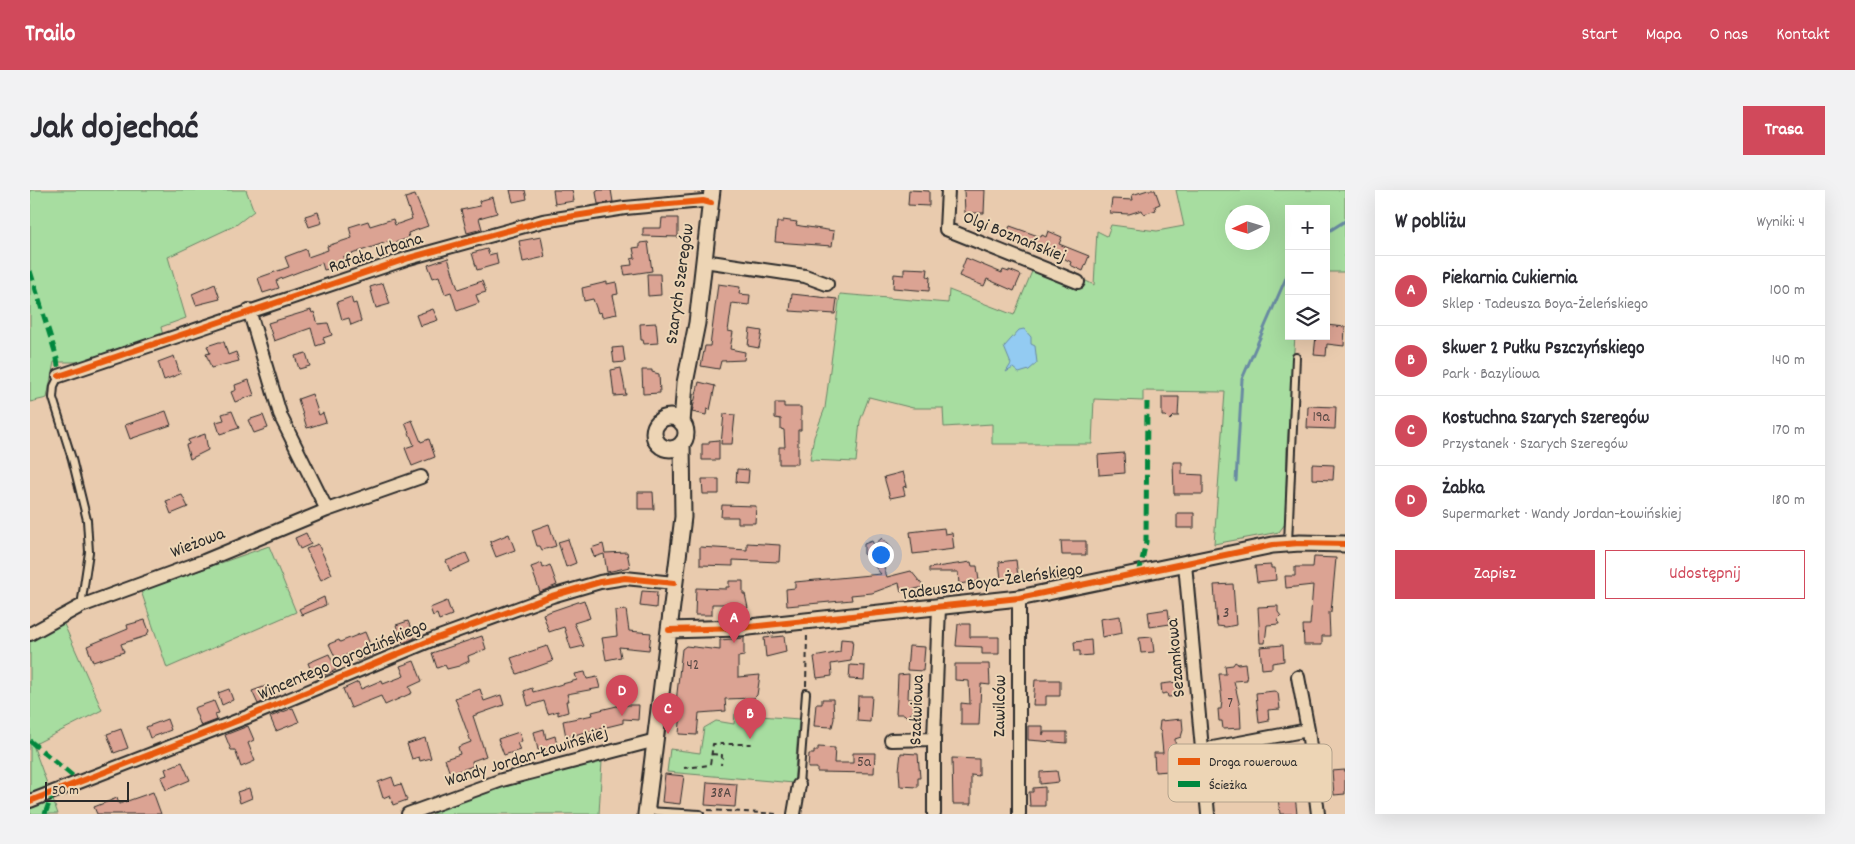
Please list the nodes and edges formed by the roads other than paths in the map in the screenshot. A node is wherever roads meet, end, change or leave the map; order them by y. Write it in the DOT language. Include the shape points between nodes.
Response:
graph roads {
  1 [pos="948,190"];
  2 [pos="711,197"];
  3 [pos="704,261"];
  4 [pos="1078,282"];
  5 [pos="827,284"];
  6 [pos="249,310"];
  7 [pos="1296,357"];
  8 [pos="59,376"];
  9 [pos="685,383"];
  10 [pos="662,419"];
  11 [pos="682,423"];
  12 [pos="682,443"];
  13 [pos="664,448"];
  14 [pos="421,477"];
  15 [pos="683,484"];
  16 [pos="327,510"];
  17 [pos="1288,543"];
  18 [pos="1345,544"];
  19 [pos="1185,564"];
  20 [pos="674,583"];
  21 [pos="1019,598"];
  22 [pos="81,606"];
  23 [pos="939,607"];
  24 [pos="669,630"];
  25 [pos="30,634"];
  26 [pos="1298,677"];
  27 [pos="806,693"];
  28 [pos="1308,730"];
  29 [pos="934,739"];
  30 [pos="656,740"];
  31 [pos="891,740"];
  32 [pos="1201,744"];
  33 [pos="1234,744"];
  34 [pos="1310,744"];
  35 [pos="799,785"];
  36 [pos="30,801"];
  37 [pos="646,812"];
  38 [pos="408,814"];
  39 [pos="700,814"];
  40 [pos="794,814"];
  41 [pos="934,814"];
  42 [pos="1019,814"];
  1 -- 4 [label="street, Olgi Boznańskiej" via="946,229"];
  2 -- 3 [label="street, Szarych Szeregów"];
  2 -- 6 [label="street, Rafała Urbana" via="702,201 625,208 543,221 409,258"];
  3 -- 5 [label="street" via="805,276"];
  3 -- 9 [label="street, Szarych Szeregów" via="697,323"];
  6 -- 8 [label="street, Rafała Urbana"];
  6 -- 16 [label="street" via="281,417"];
  7 -- 17 [label="lane"];
  8 -- 22 [label="lane" via="53,398 87,520 88,552"];
  9 -- 10 [label="street, Szarych Szeregów"];
  9 -- 11 [label="street, Szarych Szeregów"];
  10 -- 11 [label="street" via="673,417"];
  10 -- 13 [label="street" via="654,427 654,433 656,442"];
  11 -- 12 [label="street" via="686,433"];
  12 -- 13 [label="street" via="674,448"];
  12 -- 15 [label="street"];
  13 -- 15 [label="street"];
  14 -- 16 [label="street, Wieżowa"];
  15 -- 20 [label="street" via="683,517"];
  16 -- 22 [label="street, Wieżowa" via="204,561"];
  17 -- 18 [label="street, Tadeusza Boya-Żeleńskiego"];
  17 -- 19 [label="street, Tadeusza Boya-Żeleńskiego"];
  19 -- 21 [label="street, Tadeusza Boya-Żeleńskiego"];
  19 -- 32 [label="street, Sezamkowa"];
  20 -- 24 [label="street"];
  20 -- 36 [label="street, Wincentego Ogrodzińskiego" via="625,578 552,596 434,639 247,717"];
  21 -- 23 [label="street, Tadeusza Boya-Żeleńskiego"];
  21 -- 42 [label="street, Zawilców"];
  22 -- 25 [label="street, Wieżowa"];
  23 -- 24 [label="street, Tadeusza Boya-Żeleńskiego" via="740,628"];
  23 -- 29 [label="street, Szałwiowa"];
  24 -- 30 [label="street"];
  26 -- 28 [label="street"];
  27 -- 35 [label="lane"];
  28 -- 33 [label="street"];
  28 -- 34 [label="street"];
  29 -- 31 [label="street"];
  29 -- 41 [label="street, Szałwiowa"];
  30 -- 37 [label="street"];
  30 -- 38 [label="street, Wandy Jordan-Łowińskiej" via="502,780"];
  35 -- 40 [label="street"];
  37 -- 39 [label="lane"];
}
